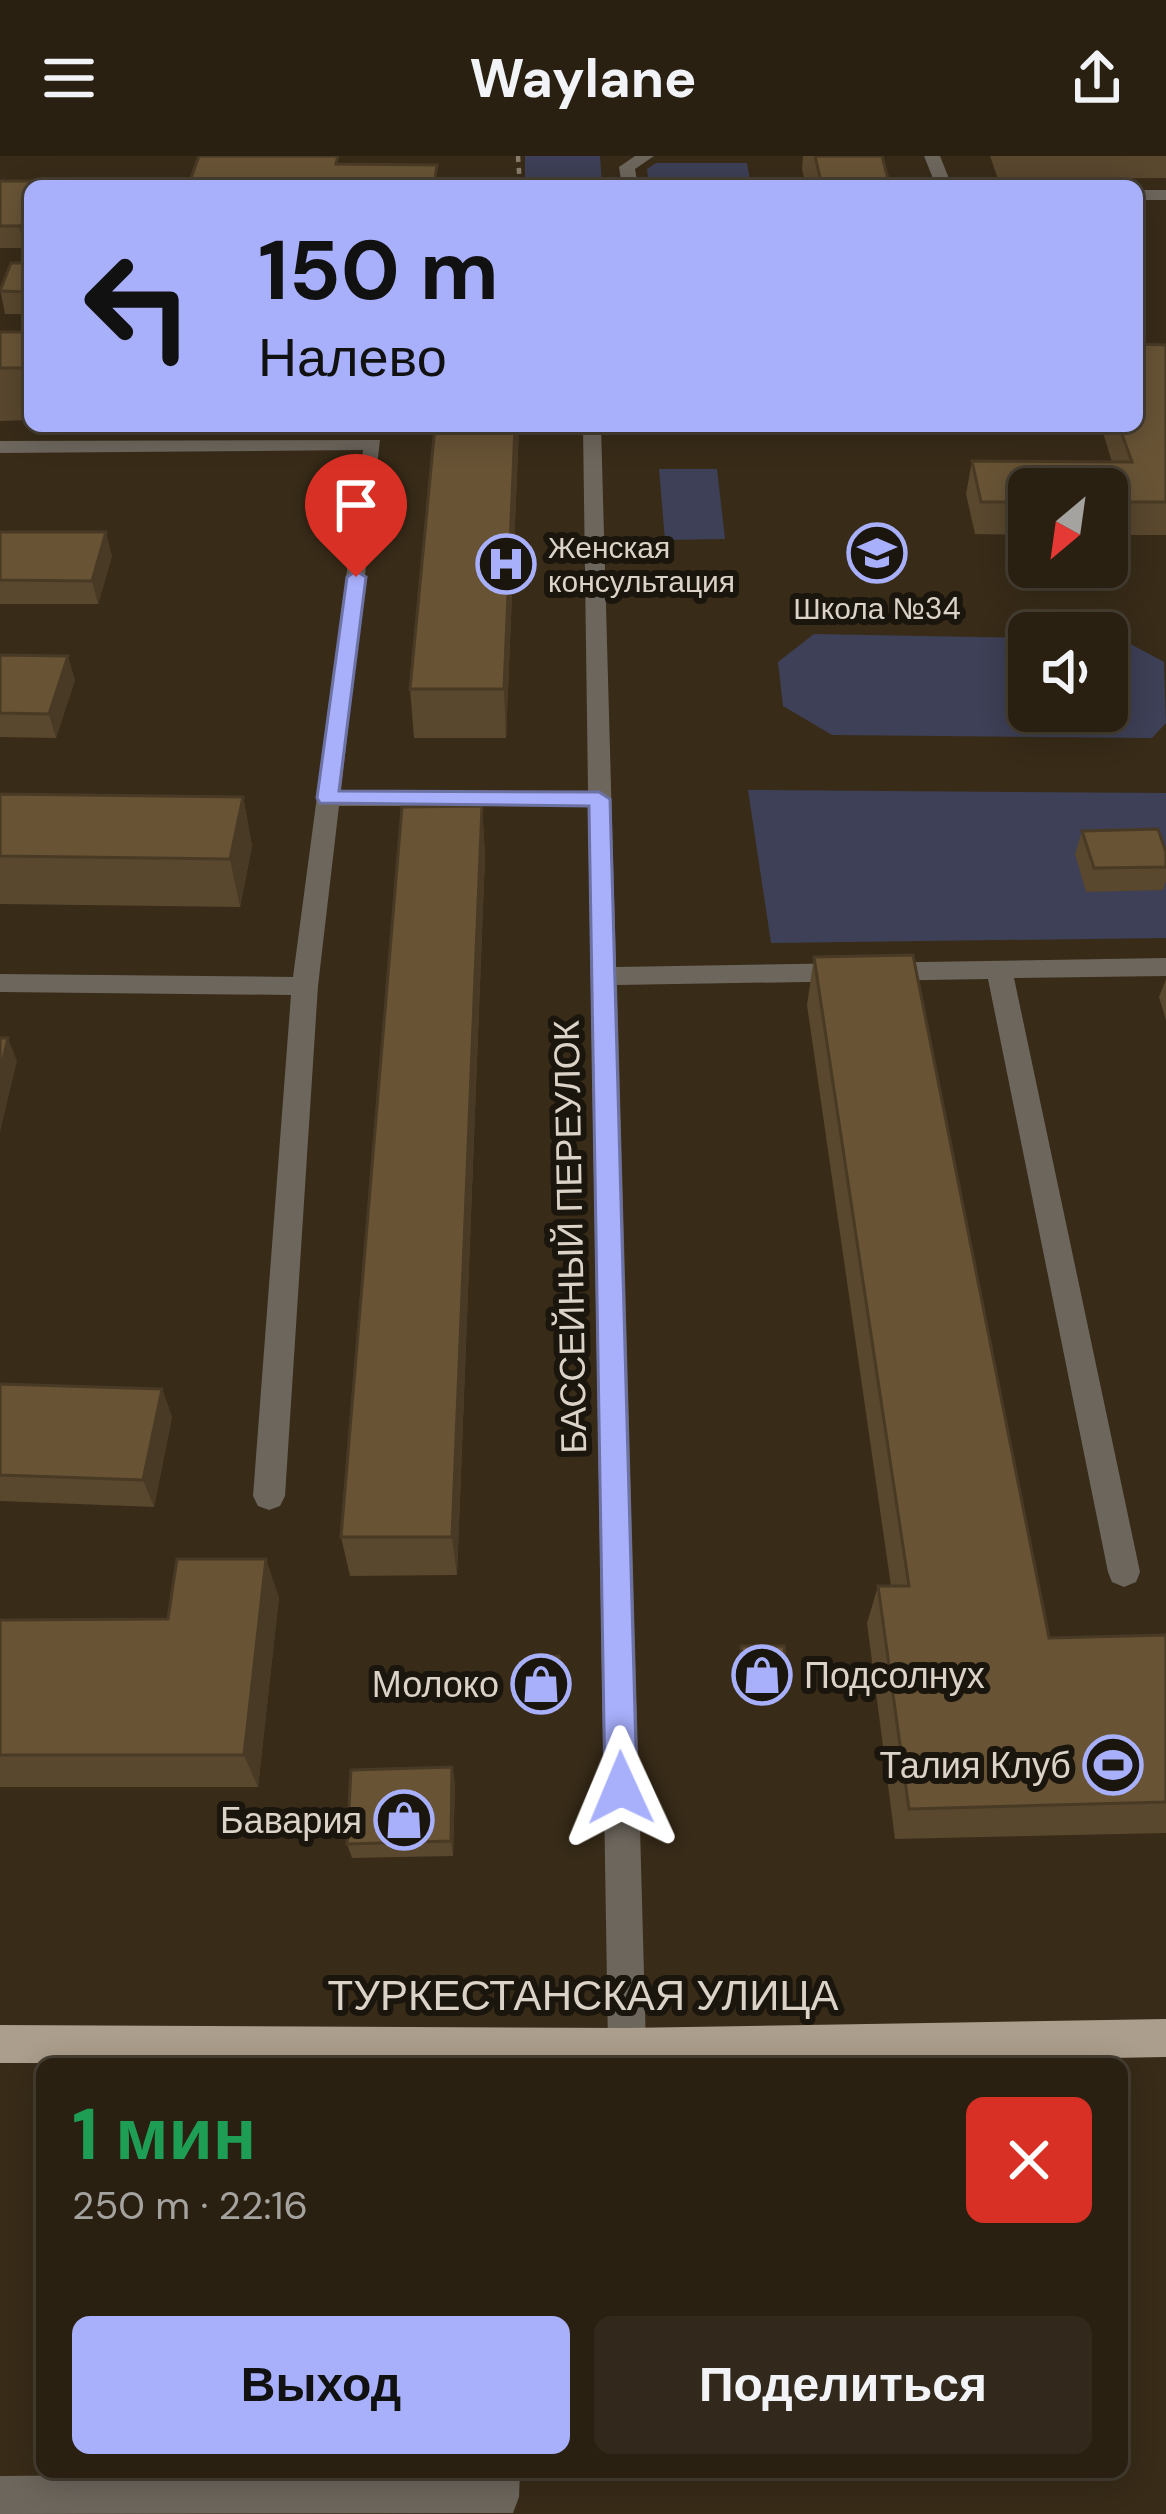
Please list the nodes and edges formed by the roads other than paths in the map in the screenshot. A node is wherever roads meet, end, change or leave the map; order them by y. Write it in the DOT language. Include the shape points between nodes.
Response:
graph roads {
  1 [pos="646,156"];
  2 [pos="629,180"];
  3 [pos="592,432"];
  4 [pos="0,447"];
  5 [pos="328,798"];
  6 [pos="599,799"];
  7 [pos="1166,967"];
  8 [pos="999,970"];
  9 [pos="603,976"];
  10 [pos="0,983"];
  11 [pos="304,986"];
  12 [pos="269,1496"];
  13 [pos="1124,1572"];
  14 [pos="1166,2038"];
  15 [pos="0,2044"];
  16 [pos="627,2047"];
  17 [pos="512,2054"];
  18 [pos="497,2494"];
  19 [pos="0,2498"];
  1 -- 2 [label="street" via="627,166"];
  3 -- 6 [label="street, БАССЕЙНЫЙ ПЕРЕУЛОК"];
  4 -- 5 [label="street" via="373,444"];
  5 -- 6 [label="street"];
  5 -- 11 [label="street"];
  6 -- 9 [label="street, БАССЕЙНЫЙ ПЕРЕУЛОК"];
  7 -- 8 [label="street"];
  8 -- 9 [label="street"];
  8 -- 13 [label="street"];
  9 -- 16 [label="street, БАССЕЙНЫЙ ПЕРЕУЛОК"];
  10 -- 11 [label="street"];
  11 -- 12 [label="street"];
  14 -- 16 [label="main road, ТУРКЕСТАНСКАЯ УЛИЦА"];
  15 -- 17 [label="main road, ТУРКЕСТАНСКАЯ УЛИЦА"];
  16 -- 17 [label="main road, ТУРКЕСТАНСКАЯ УЛИЦА"];
  18 -- 19 [label="street"];
}
